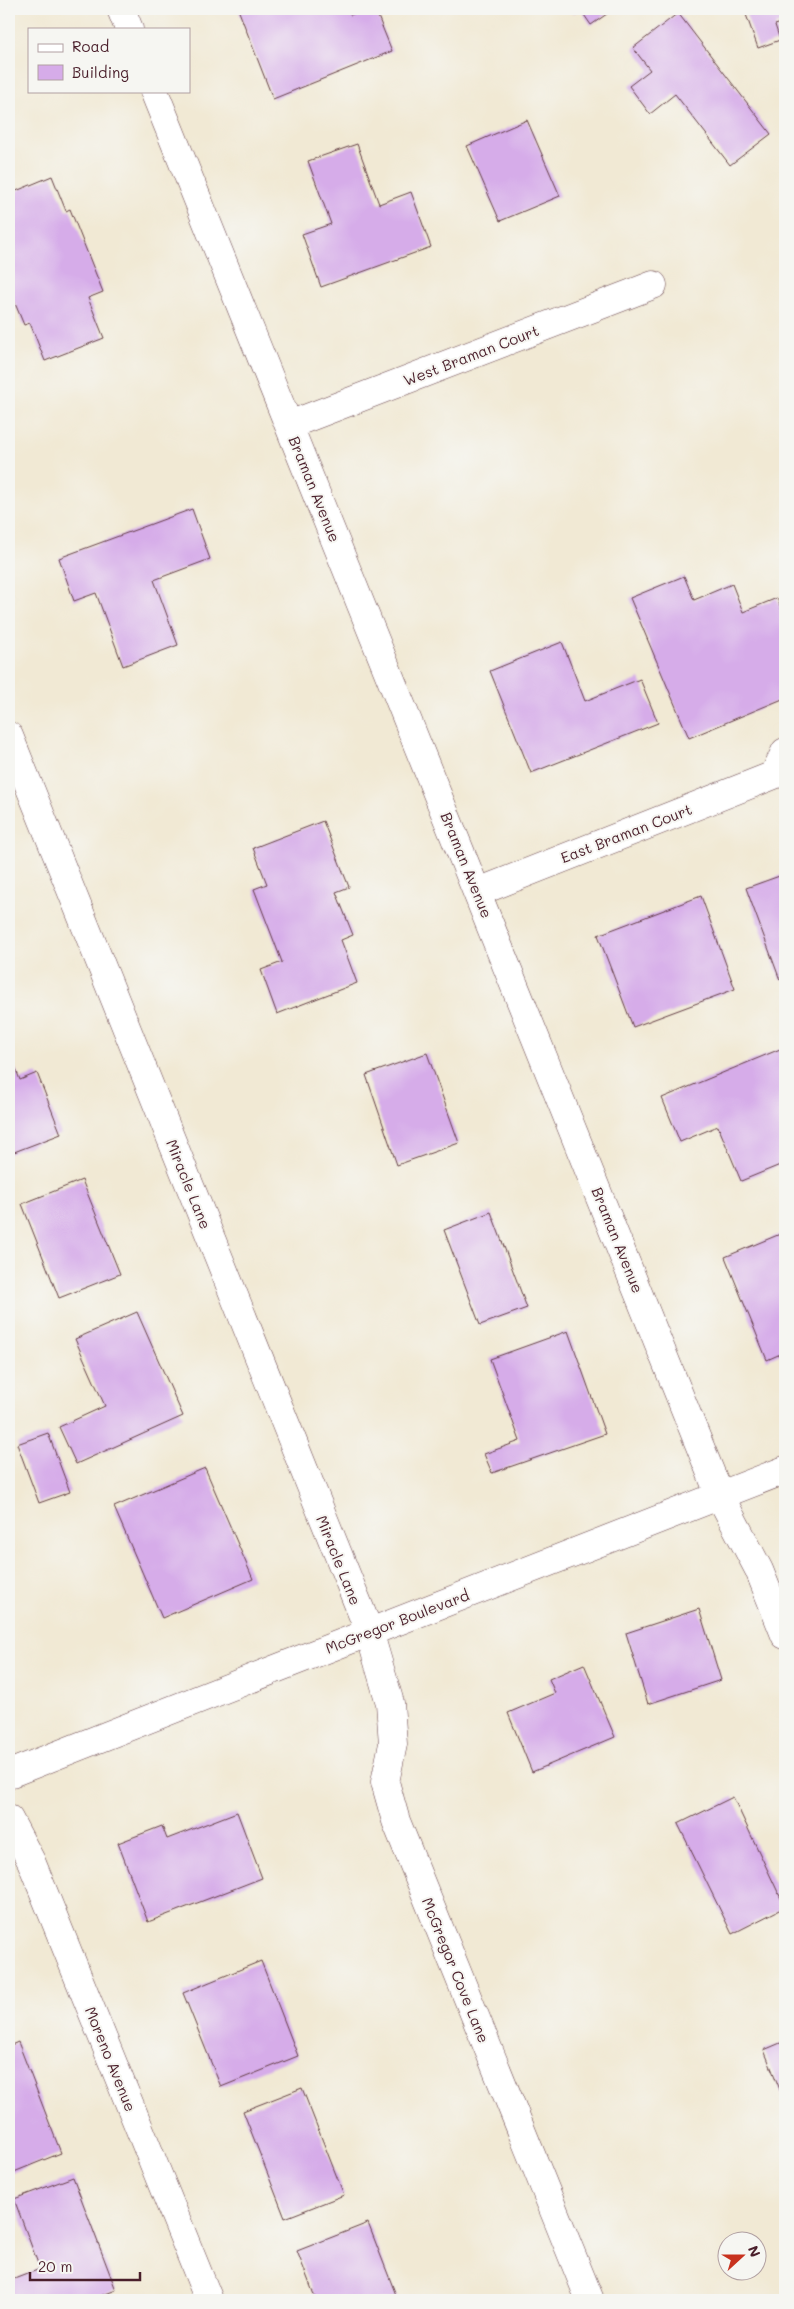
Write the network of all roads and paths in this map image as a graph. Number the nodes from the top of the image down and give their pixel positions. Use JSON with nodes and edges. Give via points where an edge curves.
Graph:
{"nodes":[{"id":1,"x":121,"y":9,"type":"edge"},
{"id":2,"x":129,"y":28,"type":"edge"},
{"id":3,"x":154,"y":92,"type":"edge"},
{"id":4,"x":653,"y":285,"type":"dead end"},
{"id":5,"x":289,"y":425,"type":"junction"},
{"id":6,"x":9,"y":736,"type":"edge"},
{"id":7,"x":781,"y":769,"type":"edge"},
{"id":8,"x":478,"y":892,"type":"junction"},
{"id":9,"x":785,"y":1470,"type":"edge"},
{"id":10,"x":720,"y":1496,"type":"junction"},
{"id":11,"x":369,"y":1631,"type":"junction"},
{"id":12,"x":785,"y":1635,"type":"edge"},
{"id":13,"x":9,"y":1774,"type":"edge"},
{"id":14,"x":9,"y":1819,"type":"edge"},
{"id":15,"x":209,"y":2300,"type":"edge"},
{"id":16,"x":590,"y":2300,"type":"edge"}],
"edges":[{"from":1,"to":2,"type":"street"},
{"from":3,"to":5,"type":"street","name":"Braman Avenue"},
{"from":4,"to":5,"type":"street","name":"West Braman Court"},
{"from":5,"to":8,"type":"street","name":"Braman Avenue"},
{"from":6,"to":11,"type":"street","name":"Miracle Lane"},
{"from":7,"to":8,"type":"street","name":"East Braman Court"},
{"from":8,"to":10,"type":"street","name":"Braman Avenue"},
{"from":9,"to":10,"type":"street","name":"McGregor Boulevard"},
{"from":10,"to":11,"type":"street","name":"McGregor Boulevard"},
{"from":10,"to":12,"type":"street","name":"Braman Avenue","via":[[759,1570]]},
{"from":11,"to":13,"type":"street","name":"McGregor Boulevard"},
{"from":11,"to":16,"type":"street","name":"McGregor Cove Lane","via":[[390,1703],[393,1744],[386,1782],[396,1821]]},
{"from":14,"to":15,"type":"street","name":"Moreno Avenue","via":[[31,1861]]}]}
